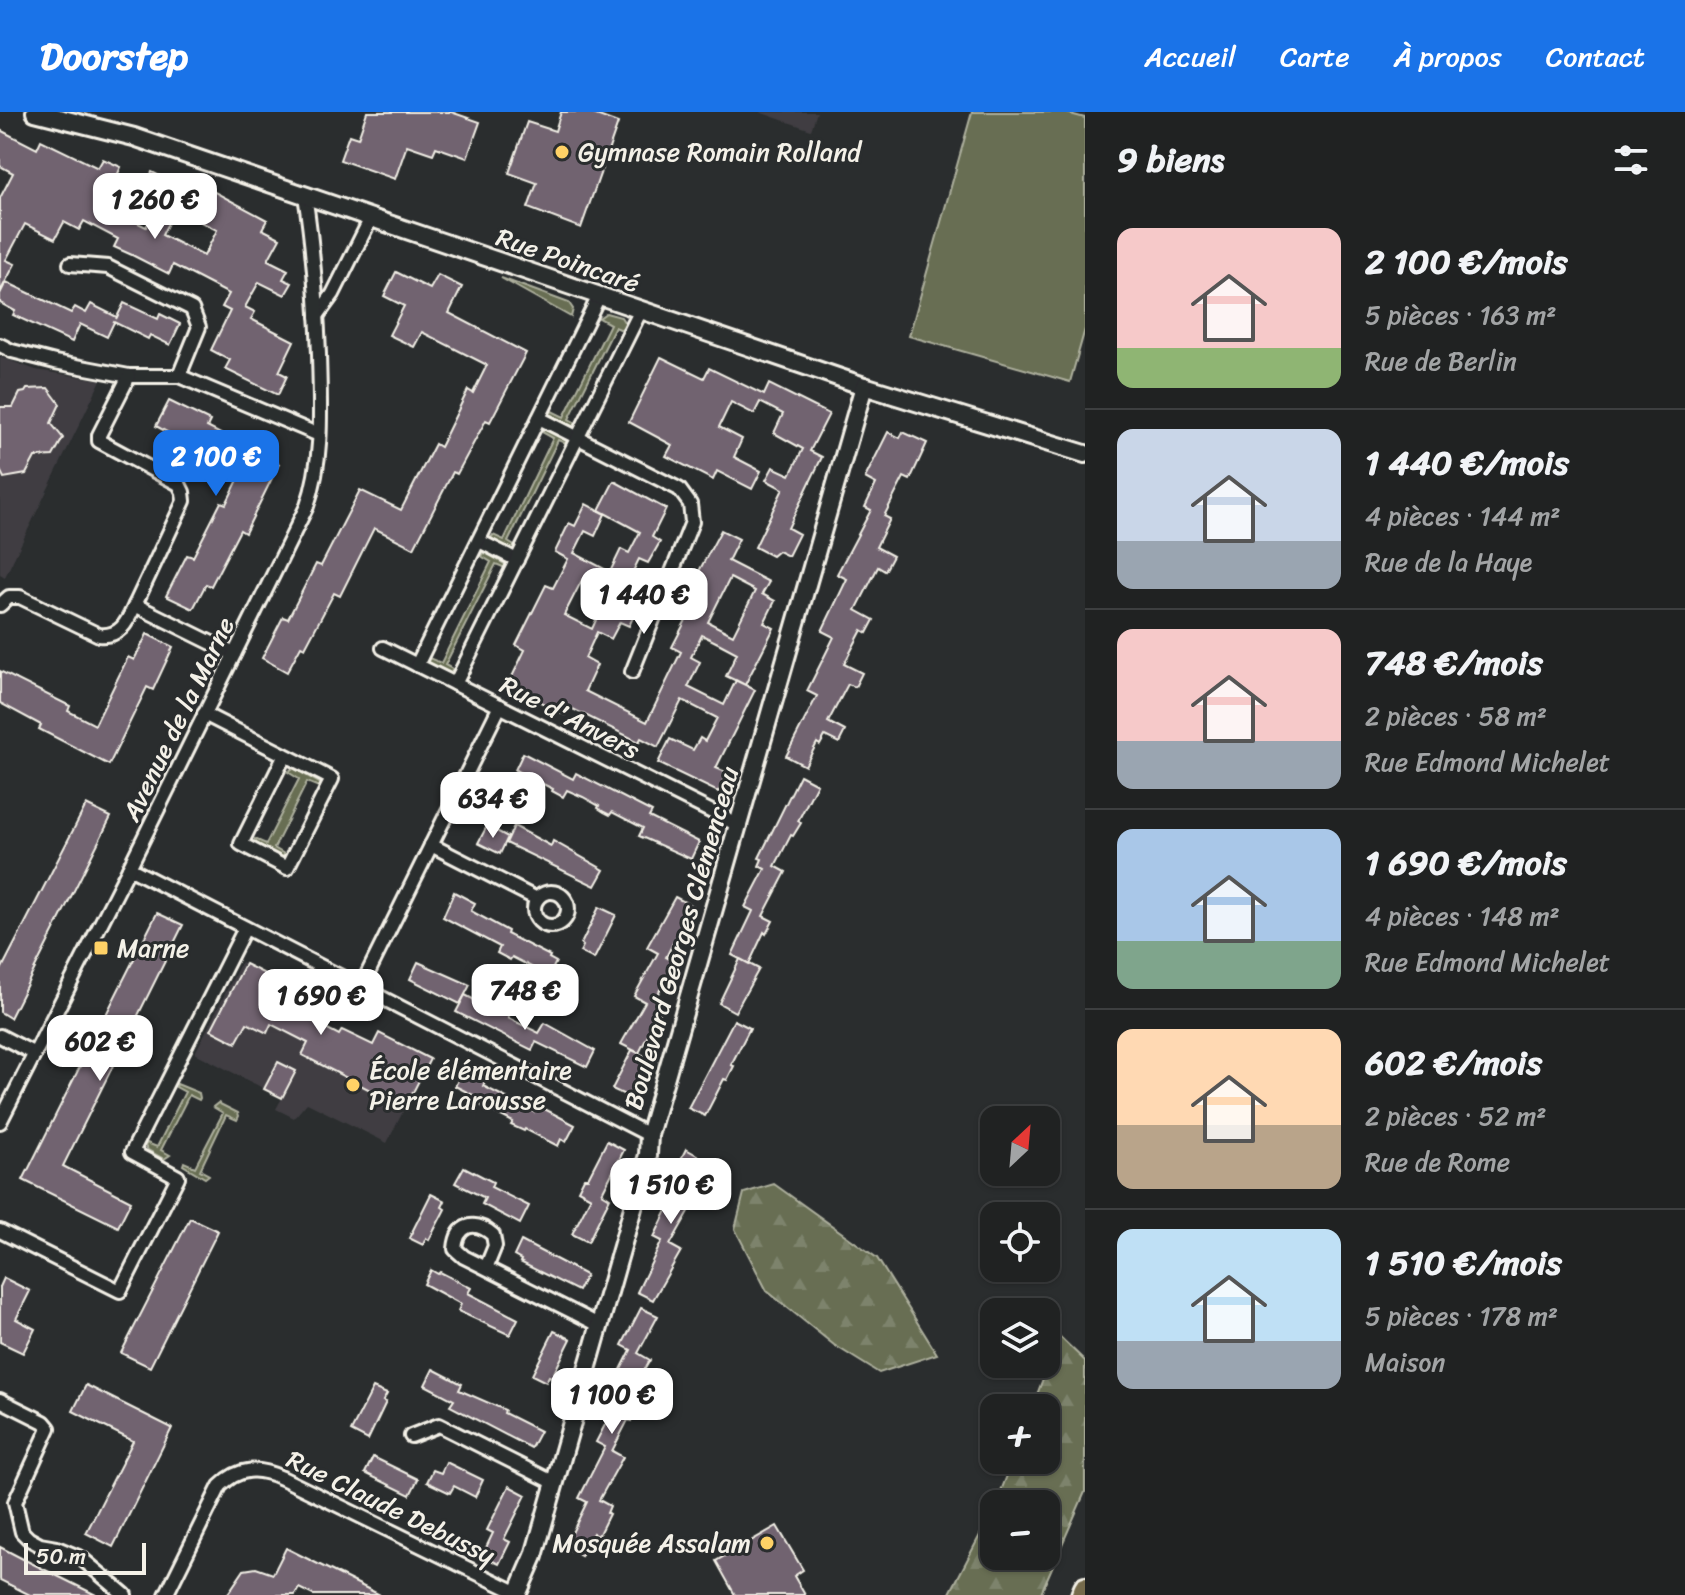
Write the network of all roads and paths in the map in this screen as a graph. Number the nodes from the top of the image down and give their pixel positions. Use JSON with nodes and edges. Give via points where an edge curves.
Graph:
{"nodes":[{"id":1,"x":35,"y":112,"type":"edge"},
{"id":2,"x":305,"y":195,"type":"junction"},
{"id":3,"x":371,"y":218,"type":"junction"},
{"id":4,"x":70,"y":264,"type":"dead end"},
{"id":5,"x":599,"y":296,"type":"junction"},
{"id":6,"x":641,"y":310,"type":"junction"},
{"id":7,"x":317,"y":316,"type":"junction"},
{"id":8,"x":0,"y":345,"type":"edge"},
{"id":9,"x":129,"y":376,"type":"junction"},
{"id":10,"x":179,"y":376,"type":"junction"},
{"id":11,"x":864,"y":386,"type":"junction"},
{"id":12,"x":539,"y":418,"type":"junction"},
{"id":13,"x":319,"y":435,"type":"junction"},
{"id":14,"x":578,"y":437,"type":"junction"},
{"id":15,"x":1085,"y":454,"type":"edge"},
{"id":16,"x":479,"y":541,"type":"junction"},
{"id":17,"x":517,"y":560,"type":"junction"},
{"id":18,"x":0,"y":605,"type":"edge"},
{"id":19,"x":135,"y":605,"type":"junction"},
{"id":20,"x":383,"y":648,"type":"dead end"},
{"id":21,"x":234,"y":654,"type":"junction"},
{"id":22,"x":417,"y":665,"type":"junction"},
{"id":23,"x":632,"y":672,"type":"dead end"},
{"id":24,"x":455,"y":684,"type":"junction"},
{"id":25,"x":500,"y":706,"type":"junction"},
{"id":26,"x":204,"y":714,"type":"junction"},
{"id":27,"x":285,"y":755,"type":"junction"},
{"id":28,"x":738,"y":825,"type":"junction"},
{"id":29,"x":431,"y":845,"type":"junction"},
{"id":30,"x":129,"y":868,"type":"junction"},
{"id":31,"x":537,"y":899,"type":"dead end"},
{"id":32,"x":245,"y":928,"type":"junction"},
{"id":33,"x":361,"y":987,"type":"junction"},
{"id":34,"x":0,"y":1036,"type":"edge"},
{"id":35,"x":35,"y":1054,"type":"junction"},
{"id":36,"x":0,"y":1122,"type":"edge"},
{"id":37,"x":649,"y":1135,"type":"junction"},
{"id":38,"x":0,"y":1231,"type":"edge"},
{"id":39,"x":486,"y":1268,"type":"dead end"},
{"id":40,"x":599,"y":1325,"type":"junction"},
{"id":41,"x":0,"y":1400,"type":"edge"},
{"id":42,"x":411,"y":1436,"type":"dead end"},
{"id":43,"x":555,"y":1483,"type":"junction"},
{"id":44,"x":1085,"y":1588,"type":"edge"},
{"id":45,"x":518,"y":1594,"type":"edge"},
{"id":46,"x":125,"y":1595,"type":"edge"},
{"id":47,"x":166,"y":1595,"type":"edge"},
{"id":48,"x":1082,"y":1595,"type":"edge"}],
"edges":[{"from":1,"to":2,"type":"street","name":"Rue Poincaré","via":[[134,137]]},
{"from":2,"to":3,"type":"street","name":"Rue Poincaré"},
{"from":2,"to":7,"type":"street","name":"Avenue de la Marne"},
{"from":3,"to":5,"type":"street","name":"Rue Poincaré"},
{"from":3,"to":7,"type":"street"},
{"from":4,"to":10,"type":"street","via":[[108,267],[192,309],[199,327]]},
{"from":5,"to":6,"type":"street","name":"Rue Poincaré"},
{"from":5,"to":12,"type":"street"},
{"from":6,"to":11,"type":"street","name":"Rue Poincaré"},
{"from":6,"to":14,"type":"street"},
{"from":7,"to":13,"type":"street","name":"Avenue de la Marne"},
{"from":8,"to":9,"type":"street"},
{"from":9,"to":10,"type":"street"},
{"from":9,"to":19,"type":"street","via":[[99,441],[179,484],[184,501]]},
{"from":10,"to":13,"type":"street"},
{"from":11,"to":15,"type":"street","name":"Rue Poincaré"},
{"from":11,"to":28,"type":"street","name":"Boulevard Georges Clémenceau"},
{"from":12,"to":14,"type":"street"},
{"from":12,"to":16,"type":"street"},
{"from":13,"to":21,"type":"street","name":"Avenue de la Marne","via":[[307,506]]},
{"from":14,"to":17,"type":"street"},
{"from":14,"to":23,"type":"street","via":[[679,489],[692,512]]},
{"from":16,"to":17,"type":"street"},
{"from":16,"to":22,"type":"street"},
{"from":17,"to":24,"type":"street"},
{"from":18,"to":19,"type":"street","via":[[9,597],[20,597],[110,636],[119,632]]},
{"from":19,"to":21,"type":"street"},
{"from":20,"to":22,"type":"street","name":"Rue d'Anvers"},
{"from":21,"to":26,"type":"street","name":"Avenue de la Marne"},
{"from":22,"to":24,"type":"street","name":"Rue d'Anvers"},
{"from":24,"to":25,"type":"street","name":"Rue d'Anvers"},
{"from":25,"to":28,"type":"street","name":"Rue d'Anvers"},
{"from":25,"to":29,"type":"street"},
{"from":26,"to":27,"type":"street"},
{"from":26,"to":30,"type":"street","name":"Avenue de la Marne"},
{"from":27,"to":27,"type":"street","via":[[332,779],[287,868],[241,844]]},
{"from":28,"to":37,"type":"street","name":"Boulevard Georges Clémenceau"},
{"from":29,"to":31,"type":"street"},
{"from":29,"to":33,"type":"street"},
{"from":30,"to":32,"type":"street"},
{"from":30,"to":35,"type":"street","name":"Avenue de la Marne"},
{"from":32,"to":33,"type":"street"},
{"from":32,"to":38,"type":"street","via":[[132,1152],[178,1177],[120,1291]]},
{"from":33,"to":37,"type":"street"},
{"from":34,"to":35,"type":"street"},
{"from":35,"to":36,"type":"street","name":"Avenue de la Marne"},
{"from":37,"to":40,"type":"street","name":"Boulevard Georges Clémenceau","via":[[648,1155]]},
{"from":39,"to":40,"type":"street"},
{"from":40,"to":43,"type":"street","name":"Boulevard Georges Clémenceau"},
{"from":41,"to":46,"type":"street","via":[[49,1428],[15,1502],[22,1532],[40,1545],[81,1558]]},
{"from":42,"to":43,"type":"street","via":[[439,1425]]},
{"from":43,"to":45,"type":"street","name":"Boulevard Georges Clémenceau"},
{"from":44,"to":48,"type":"main road"},
{"from":45,"to":47,"type":"street","name":"Rue Claude Debussy","via":[[257,1469],[243,1471],[220,1486]]}]}
